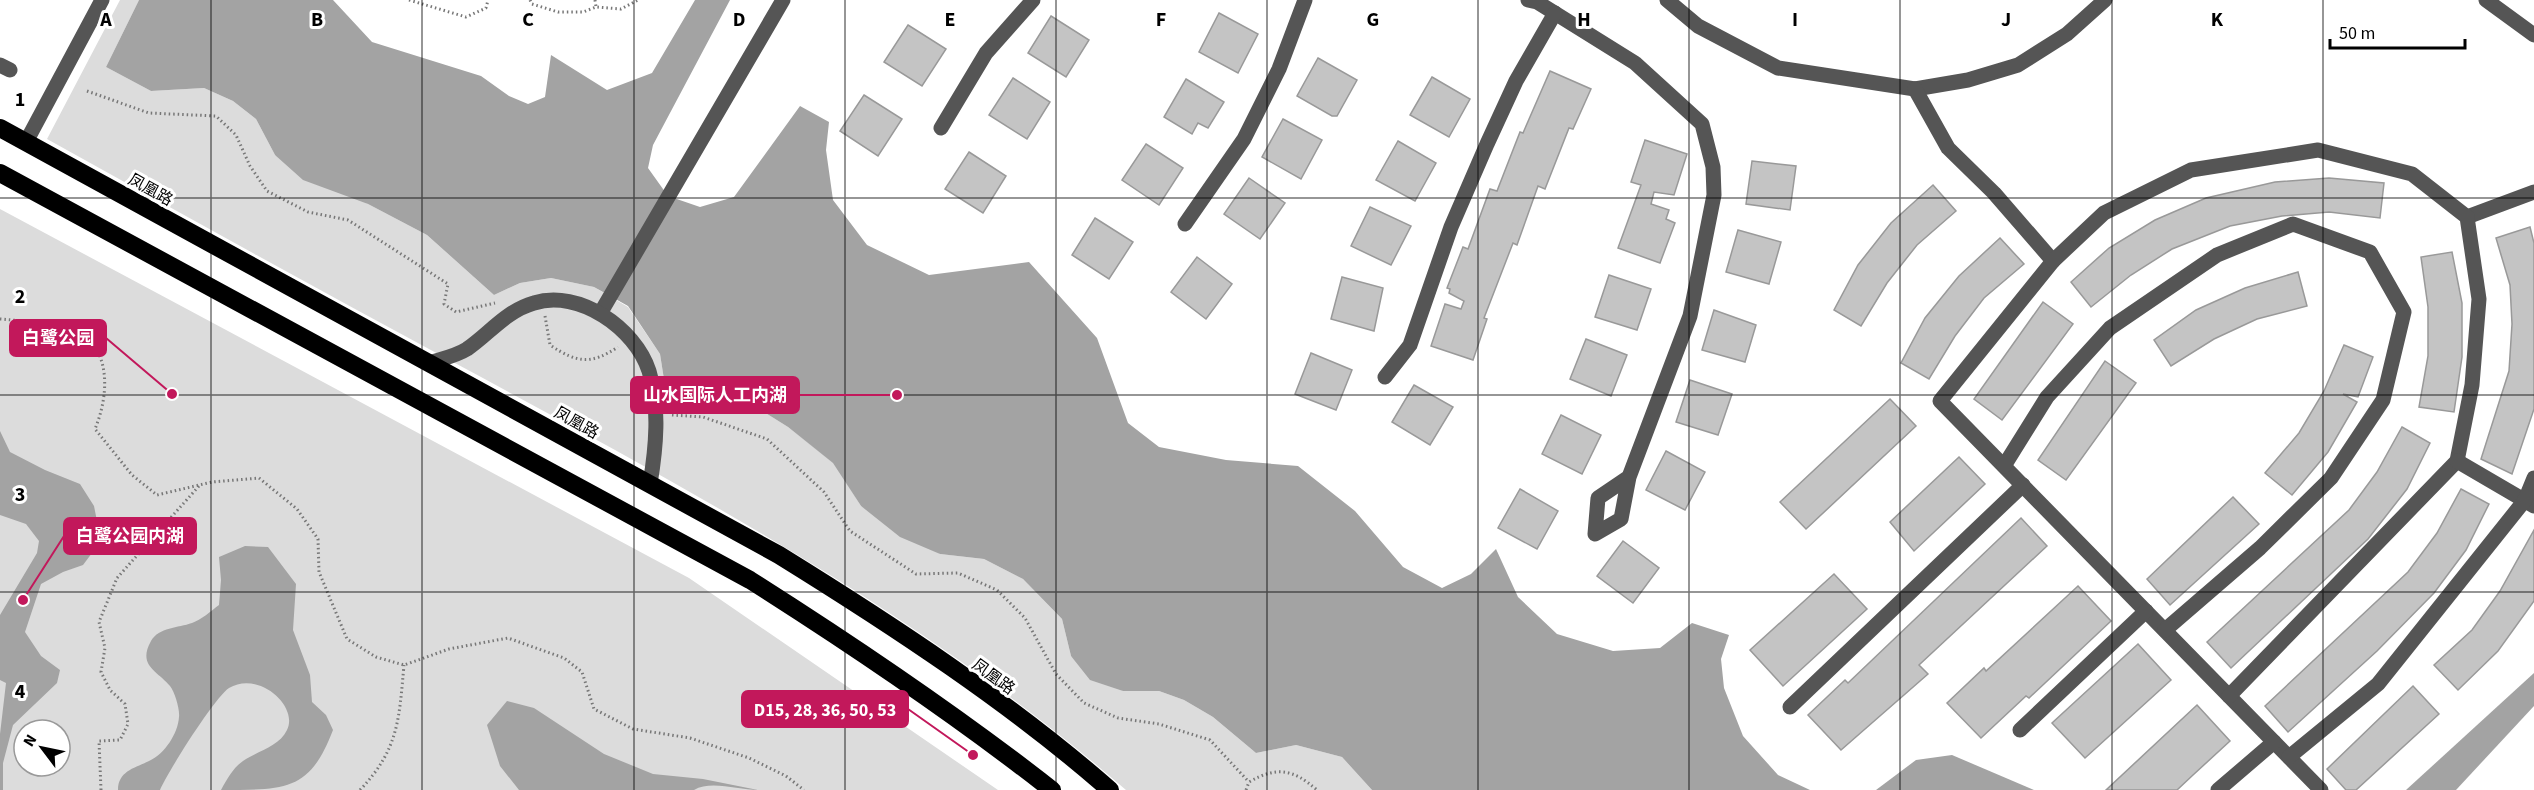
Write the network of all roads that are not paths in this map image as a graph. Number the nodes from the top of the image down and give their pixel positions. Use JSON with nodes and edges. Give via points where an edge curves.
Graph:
{"nodes":[{"id":1,"x":102,"y":0,"type":"edge"},
{"id":2,"x":783,"y":0,"type":"edge"},
{"id":3,"x":1033,"y":0,"type":"edge"},
{"id":4,"x":1305,"y":0,"type":"edge"},
{"id":5,"x":1527,"y":0,"type":"edge"},
{"id":6,"x":1667,"y":0,"type":"edge"},
{"id":7,"x":2104,"y":0,"type":"edge"},
{"id":8,"x":2486,"y":0,"type":"edge"},
{"id":9,"x":1555,"y":13,"type":"junction"},
{"id":10,"x":2534,"y":35,"type":"edge"},
{"id":11,"x":1915,"y":89,"type":"junction"},
{"id":12,"x":0,"y":128,"type":"edge"},
{"id":13,"x":941,"y":128,"type":"dead end"},
{"id":14,"x":26,"y":142,"type":"junction"},
{"id":15,"x":0,"y":173,"type":"edge"},
{"id":16,"x":2534,"y":192,"type":"edge"},
{"id":17,"x":2467,"y":217,"type":"junction"},
{"id":18,"x":1185,"y":224,"type":"dead end"},
{"id":19,"x":2053,"y":261,"type":"junction"},
{"id":20,"x":601,"y":312,"type":"junction"},
{"id":21,"x":429,"y":363,"type":"junction"},
{"id":22,"x":1385,"y":377,"type":"dead end"},
{"id":23,"x":2457,"y":461,"type":"junction"},
{"id":24,"x":2004,"y":466,"type":"junction"},
{"id":25,"x":1629,"y":477,"type":"dead end"},
{"id":26,"x":2534,"y":478,"type":"edge"},
{"id":27,"x":650,"y":484,"type":"junction"},
{"id":28,"x":2023,"y":485,"type":"junction"},
{"id":29,"x":2530,"y":503,"type":"edge"},
{"id":30,"x":2146,"y":611,"type":"junction"},
{"id":31,"x":2164,"y":630,"type":"junction"},
{"id":32,"x":2229,"y":696,"type":"junction"},
{"id":33,"x":1790,"y":707,"type":"dead end"},
{"id":34,"x":2020,"y":730,"type":"dead end"},
{"id":35,"x":2274,"y":742,"type":"junction"},
{"id":36,"x":2289,"y":757,"type":"junction"},
{"id":37,"x":1052,"y":790,"type":"edge"},
{"id":38,"x":1110,"y":790,"type":"edge"},
{"id":39,"x":2218,"y":790,"type":"edge"},
{"id":40,"x":2321,"y":790,"type":"edge"}],
"edges":[{"from":1,"to":14,"type":"street"},
{"from":2,"to":20,"type":"street"},
{"from":3,"to":13,"type":"street","via":[[986,53]]},
{"from":4,"to":18,"type":"street","via":[[1279,69],[1244,139]]},
{"from":5,"to":9,"type":"street"},
{"from":6,"to":11,"type":"street","via":[[1698,26],[1779,68]]},
{"from":7,"to":11,"type":"street","via":[[2067,34],[2018,65],[1968,80]]},
{"from":8,"to":10,"type":"street"},
{"from":9,"to":22,"type":"street","via":[[1516,81],[1487,144],[1451,227],[1410,345]]},
{"from":9,"to":25,"type":"street","via":[[1635,63],[1702,124],[1713,166],[1714,195],[1690,316]]},
{"from":11,"to":19,"type":"street","via":[[1948,148],[1994,193]]},
{"from":12,"to":14,"type":"highway","name":"凤凰路"},
{"from":14,"to":21,"type":"highway","name":"凤凰路"},
{"from":15,"to":37,"type":"highway","via":[[750,580],[874,658],[979,732]]},
{"from":16,"to":17,"type":"street"},
{"from":17,"to":19,"type":"street","via":[[2412,174],[2318,150],[2191,170],[2104,213]]},
{"from":17,"to":23,"type":"street","via":[[2479,299],[2472,385]]},
{"from":19,"to":24,"type":"street","via":[[1940,401]]},
{"from":20,"to":21,"type":"street","via":[[584,305],[541,302],[510,314],[466,349]]},
{"from":20,"to":27,"type":"street","via":[[629,340],[648,369],[656,414]]},
{"from":21,"to":27,"type":"highway","name":"凤凰路"},
{"from":23,"to":29,"type":"street"},
{"from":23,"to":32,"type":"street"},
{"from":24,"to":28,"type":"street"},
{"from":24,"to":31,"type":"street","via":[[2047,397],[2110,328],[2217,255],[2293,224],[2370,252],[2404,312],[2383,400],[2331,478],[2260,548]]},
{"from":26,"to":29,"type":"street"},
{"from":27,"to":38,"type":"highway","name":"凤凰路","via":[[779,555],[881,619],[1074,758]]},
{"from":28,"to":30,"type":"street"},
{"from":28,"to":33,"type":"street"},
{"from":29,"to":36,"type":"street","via":[[2378,684]]},
{"from":30,"to":31,"type":"street"},
{"from":30,"to":34,"type":"street"},
{"from":31,"to":32,"type":"street"},
{"from":32,"to":35,"type":"street"},
{"from":35,"to":36,"type":"street"},
{"from":35,"to":39,"type":"street"},
{"from":36,"to":40,"type":"street"}]}
